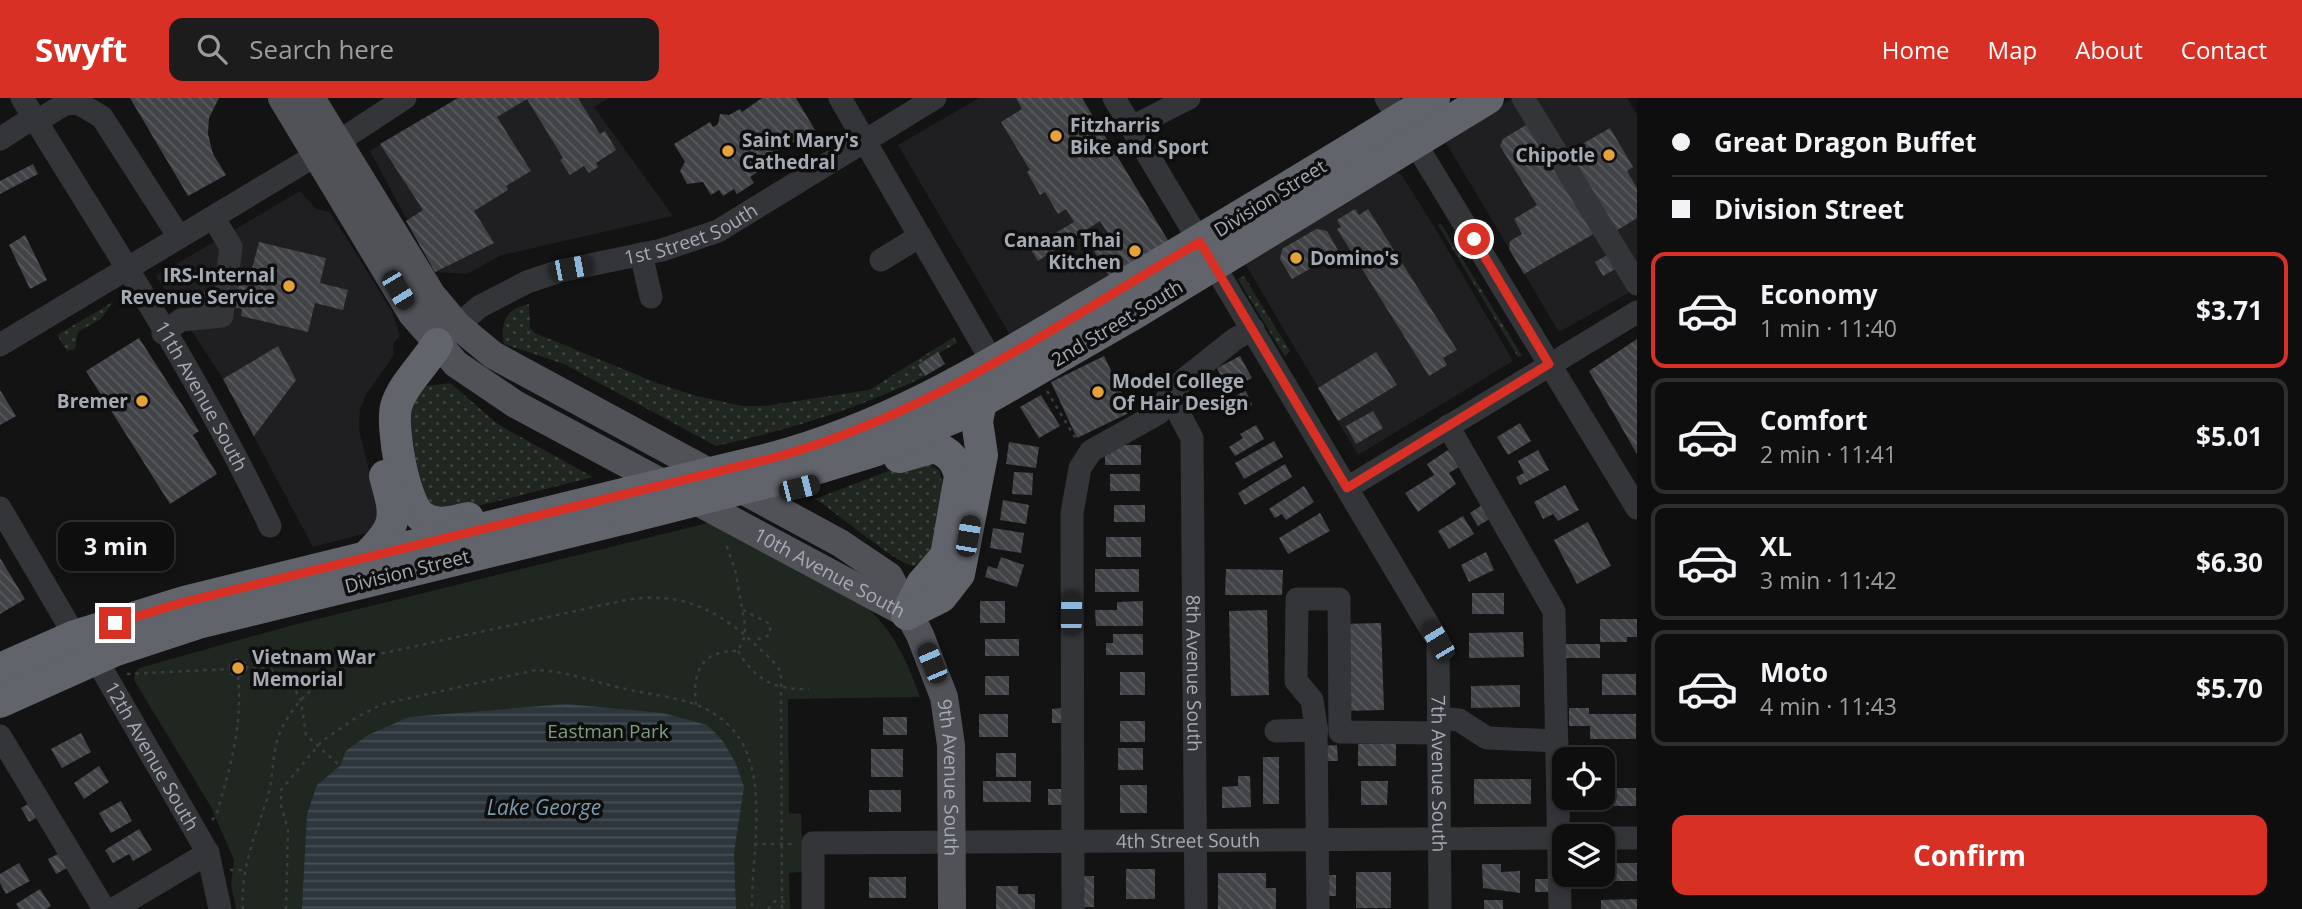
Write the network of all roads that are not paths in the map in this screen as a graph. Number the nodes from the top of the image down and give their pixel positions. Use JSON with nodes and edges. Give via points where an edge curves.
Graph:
{"nodes":[{"id":1,"x":282,"y":98,"type":"edge"},
{"id":2,"x":311,"y":98,"type":"edge"},
{"id":3,"x":405,"y":98,"type":"edge"},
{"id":4,"x":839,"y":98,"type":"edge"},
{"id":5,"x":935,"y":98,"type":"edge"},
{"id":6,"x":1114,"y":98,"type":"edge"},
{"id":7,"x":1189,"y":98,"type":"edge"},
{"id":8,"x":1434,"y":98,"type":"edge"},
{"id":9,"x":1488,"y":98,"type":"edge"},
{"id":10,"x":1523,"y":98,"type":"edge"},
{"id":11,"x":31,"y":112,"type":"edge"},
{"id":12,"x":1400,"y":120,"type":"edge"},
{"id":13,"x":1132,"y":127,"type":"junction"},
{"id":14,"x":0,"y":139,"type":"edge"},
{"id":15,"x":865,"y":141,"type":"junction"},
{"id":16,"x":327,"y":148,"type":"junction"},
{"id":17,"x":213,"y":217,"type":"junction"},
{"id":18,"x":920,"y":236,"type":"junction"},
{"id":19,"x":179,"y":237,"type":"junction"},
{"id":20,"x":641,"y":254,"type":"junction"},
{"id":21,"x":1207,"y":254,"type":"junction"},
{"id":22,"x":881,"y":260,"type":"dead end"},
{"id":23,"x":126,"y":269,"type":"junction"},
{"id":24,"x":1637,"y":284,"type":"edge"},
{"id":25,"x":651,"y":297,"type":"dead end"},
{"id":26,"x":1637,"y":312,"type":"edge"},
{"id":27,"x":1254,"y":328,"type":"junction"},
{"id":28,"x":163,"y":333,"type":"junction"},
{"id":29,"x":447,"y":335,"type":"junction"},
{"id":30,"x":0,"y":345,"type":"edge"},
{"id":31,"x":993,"y":363,"type":"junction"},
{"id":32,"x":1549,"y":364,"type":"junction"},
{"id":33,"x":1169,"y":395,"type":"junction"},
{"id":34,"x":981,"y":402,"type":"junction"},
{"id":35,"x":1448,"y":426,"type":"junction"},
{"id":36,"x":809,"y":478,"type":"junction"},
{"id":37,"x":1347,"y":488,"type":"junction"},
{"id":38,"x":721,"y":495,"type":"joint"},
{"id":39,"x":587,"y":497,"type":"junction"},
{"id":40,"x":627,"y":505,"type":"junction"},
{"id":41,"x":0,"y":508,"type":"edge"},
{"id":42,"x":1637,"y":508,"type":"edge"},
{"id":43,"x":270,"y":526,"type":"dead end"},
{"id":44,"x":366,"y":557,"type":"junction"},
{"id":45,"x":907,"y":614,"type":"junction"},
{"id":46,"x":75,"y":636,"type":"junction"},
{"id":47,"x":96,"y":659,"type":"junction"},
{"id":48,"x":0,"y":669,"type":"edge"},
{"id":49,"x":0,"y":702,"type":"edge"},
{"id":50,"x":1439,"y":726,"type":"junction"},
{"id":51,"x":1317,"y":730,"type":"junction"},
{"id":52,"x":1276,"y":731,"type":"dead end"},
{"id":53,"x":0,"y":736,"type":"edge"},
{"id":54,"x":1557,"y":741,"type":"junction"},
{"id":55,"x":1561,"y":824,"type":"edge"},
{"id":56,"x":1552,"y":838,"type":"edge"},
{"id":57,"x":1615,"y":838,"type":"edge"},
{"id":58,"x":1637,"y":838,"type":"edge"},
{"id":59,"x":1440,"y":839,"type":"junction"},
{"id":60,"x":1318,"y":840,"type":"junction"},
{"id":61,"x":1195,"y":841,"type":"junction"},
{"id":62,"x":952,"y":842,"type":"junction"},
{"id":63,"x":1073,"y":842,"type":"junction"},
{"id":64,"x":208,"y":853,"type":"junction"},
{"id":65,"x":1561,"y":887,"type":"edge"},
{"id":66,"x":104,"y":909,"type":"edge"},
{"id":67,"x":114,"y":909,"type":"edge"},
{"id":68,"x":220,"y":909,"type":"edge"},
{"id":69,"x":813,"y":909,"type":"edge"},
{"id":70,"x":952,"y":909,"type":"edge"},
{"id":71,"x":1073,"y":909,"type":"edge"},
{"id":72,"x":1196,"y":909,"type":"edge"},
{"id":73,"x":1318,"y":909,"type":"edge"},
{"id":74,"x":1440,"y":909,"type":"edge"},
{"id":75,"x":1560,"y":909,"type":"edge"}],
"edges":[{"from":1,"to":16,"type":"main road"},
{"from":2,"to":16,"type":"main road"},
{"from":3,"to":16,"type":"street"},
{"from":4,"to":15,"type":"street"},
{"from":5,"to":15,"type":"street","name":"1st Street South"},
{"from":6,"to":13,"type":"street","name":"7th Avenue South"},
{"from":7,"to":13,"type":"street"},
{"from":8,"to":12,"type":"highway"},
{"from":9,"to":12,"type":"highway","name":"2nd Street South"},
{"from":10,"to":24,"type":"street"},
{"from":11,"to":14,"type":"street"},
{"from":11,"to":19,"type":"street","via":[[78,103],[102,117]]},
{"from":11,"to":23,"type":"street","name":"11th Avenue South"},
{"from":12,"to":21,"type":"highway","name":"2nd Street South"},
{"from":12,"to":32,"type":"street"},
{"from":13,"to":21,"type":"street","name":"7th Avenue South"},
{"from":15,"to":18,"type":"street"},
{"from":15,"to":20,"type":"street","name":"1st Street South","via":[[718,231]]},
{"from":16,"to":17,"type":"street"},
{"from":16,"to":29,"type":"main road","name":"10th Avenue South","via":[[412,314]]},
{"from":17,"to":19,"type":"street"},
{"from":17,"to":28,"type":"street","via":[[232,247],[222,316],[181,320]]},
{"from":18,"to":22,"type":"street"},
{"from":18,"to":31,"type":"street"},
{"from":19,"to":23,"type":"street"},
{"from":20,"to":25,"type":"street"},
{"from":20,"to":29,"type":"street","name":"1st Street South","via":[[527,282],[486,302]]},
{"from":21,"to":27,"type":"street","name":"7th Avenue South"},
{"from":21,"to":31,"type":"highway","name":"Division Street"},
{"from":21,"to":34,"type":"highway","name":"2nd Street South"},
{"from":23,"to":28,"type":"street","name":"11th Avenue South"},
{"from":23,"to":30,"type":"street"},
{"from":26,"to":32,"type":"street"},
{"from":27,"to":33,"type":"street"},
{"from":27,"to":37,"type":"street","name":"7th Avenue South"},
{"from":28,"to":43,"type":"street","name":"11th Avenue South","via":[[232,449]]},
{"from":29,"to":39,"type":"highway","via":[[400,396],[394,419],[409,495],[419,515],[433,523],[449,523]]},
{"from":29,"to":44,"type":"highway","via":[[411,353],[378,403],[374,428],[394,519],[387,537]]},
{"from":29,"to":45,"type":"main road","name":"10th Avenue South","via":[[493,355],[840,542],[889,576]]},
{"from":31,"to":40,"type":"highway","name":"Division Street","bridge":true,"via":[[882,421]]},
{"from":32,"to":35,"type":"street"},
{"from":32,"to":42,"type":"street"},
{"from":33,"to":61,"type":"street","name":"8th Avenue South","via":[[1192,438]]},
{"from":33,"to":63,"type":"street","via":[[1159,413],[1105,441],[1080,468],[1072,513]]},
{"from":34,"to":36,"type":"highway","name":"2nd Street South"},
{"from":34,"to":45,"type":"highway","via":[[977,421],[982,455],[958,574],[941,597]]},
{"from":35,"to":37,"type":"street"},
{"from":35,"to":54,"type":"street","via":[[1554,611]]},
{"from":36,"to":38,"type":"highway","name":"2nd Street South","bridge":true},
{"from":36,"to":45,"type":"highway","via":[[933,447],[957,464],[946,556],[922,584]]},
{"from":37,"to":50,"type":"street","name":"7th Avenue South","via":[[1438,641]]},
{"from":38,"to":40,"type":"highway","name":"Division Street","bridge":true},
{"from":39,"to":40,"type":"highway","name":"Division Street"},
{"from":39,"to":44,"type":"highway","name":"Division Street"},
{"from":40,"to":47,"type":"highway","name":"Division Street","via":[[198,623]]},
{"from":41,"to":46,"type":"street"},
{"from":44,"to":46,"type":"highway","name":"Division Street","via":[[184,602]]},
{"from":45,"to":62,"type":"main road","name":"9th Avenue South","via":[[944,697],[951,745]]},
{"from":46,"to":48,"type":"highway","name":"Division Street"},
{"from":47,"to":49,"type":"highway","name":"Division Street"},
{"from":47,"to":64,"type":"street","name":"12th Avenue South"},
{"from":50,"to":51,"type":"street","via":[[1340,732],[1339,599],[1297,599],[1296,681],[1312,700]]},
{"from":50,"to":54,"type":"street","via":[[1459,720],[1487,738]]},
{"from":50,"to":59,"type":"street","name":"7th Avenue South"},
{"from":51,"to":52,"type":"street"},
{"from":51,"to":60,"type":"street"},
{"from":53,"to":66,"type":"street"},
{"from":54,"to":55,"type":"street"},
{"from":56,"to":59,"type":"street","name":"4th Street South"},
{"from":57,"to":58,"type":"street"},
{"from":59,"to":60,"type":"street","name":"4th Street South"},
{"from":59,"to":74,"type":"street","name":"7th Avenue South"},
{"from":60,"to":61,"type":"street","name":"4th Street South"},
{"from":60,"to":73,"type":"street"},
{"from":61,"to":63,"type":"street","name":"4th Street South"},
{"from":61,"to":72,"type":"street","name":"8th Avenue South"},
{"from":62,"to":63,"type":"street","name":"4th Street South"},
{"from":62,"to":69,"type":"street","name":"4th Street South","via":[[805,838]]},
{"from":62,"to":70,"type":"main road","name":"9th Avenue South"},
{"from":63,"to":71,"type":"street"},
{"from":64,"to":67,"type":"street"},
{"from":64,"to":68,"type":"street","name":"12th Avenue South"},
{"from":65,"to":75,"type":"street"}]}
